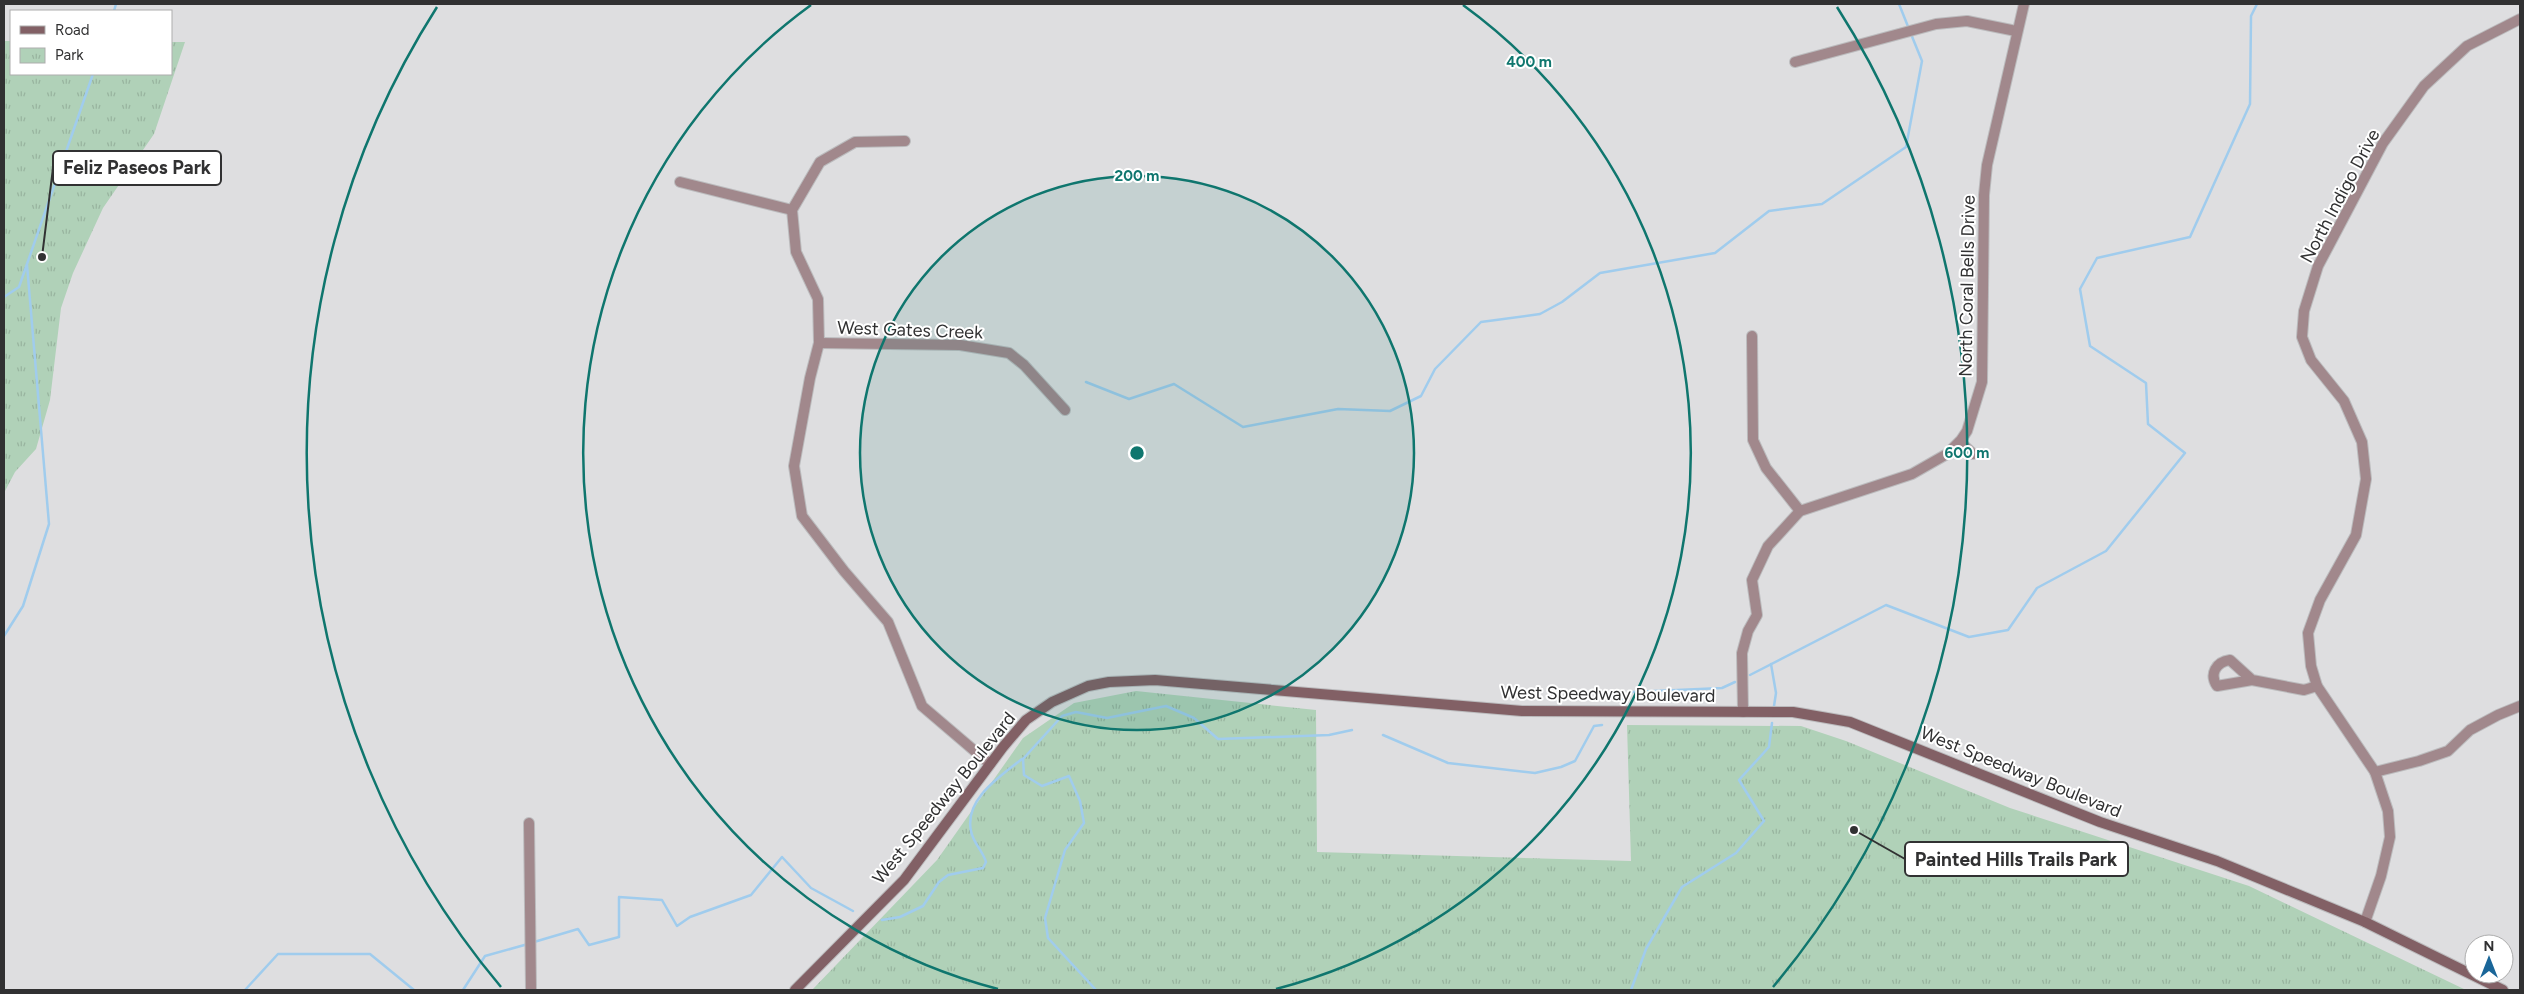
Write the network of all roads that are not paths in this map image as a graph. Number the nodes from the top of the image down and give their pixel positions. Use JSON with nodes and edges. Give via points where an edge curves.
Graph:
{"nodes":[{"id":1,"x":2024,"y":4,"type":"edge"},
{"id":2,"x":2520,"y":19,"type":"edge"},
{"id":3,"x":2016,"y":31,"type":"junction"},
{"id":4,"x":1795,"y":62,"type":"dead end"},
{"id":5,"x":905,"y":141,"type":"dead end"},
{"id":6,"x":680,"y":182,"type":"dead end"},
{"id":7,"x":792,"y":210,"type":"junction"},
{"id":8,"x":1752,"y":336,"type":"dead end"},
{"id":9,"x":819,"y":343,"type":"junction"},
{"id":10,"x":1065,"y":410,"type":"dead end"},
{"id":11,"x":1960,"y":442,"type":"junction"},
{"id":12,"x":1973,"y":454,"type":"dead end"},
{"id":13,"x":1800,"y":511,"type":"junction"},
{"id":14,"x":2252,"y":680,"type":"dead end"},
{"id":15,"x":2318,"y":686,"type":"junction"},
{"id":16,"x":2520,"y":706,"type":"edge"},
{"id":17,"x":1743,"y":712,"type":"junction"},
{"id":18,"x":990,"y":764,"type":"junction"},
{"id":19,"x":2375,"y":772,"type":"junction"},
{"id":20,"x":529,"y":824,"type":"dead end"},
{"id":21,"x":2365,"y":922,"type":"junction"},
{"id":22,"x":531,"y":990,"type":"edge"},
{"id":23,"x":795,"y":990,"type":"edge"},
{"id":24,"x":2503,"y":990,"type":"edge"}],
"edges":[{"from":1,"to":3,"type":"street","name":"North Coral Bells Drive"},
{"from":2,"to":15,"type":"street","name":"North Indigo Drive","via":[[2468,46],[2424,86],[2379,152],[2318,266],[2304,311],[2304,343],[2311,360],[2344,401],[2362,442],[2366,479],[2356,535],[2320,600],[2308,633],[2311,666]]},
{"from":3,"to":4,"type":"street","via":[[1967,21],[1936,24]]},
{"from":3,"to":11,"type":"street","name":"North Coral Bells Drive","via":[[1985,185],[1982,382],[1967,431]]},
{"from":5,"to":7,"type":"street","via":[[855,142],[820,162]]},
{"from":6,"to":7,"type":"street"},
{"from":7,"to":9,"type":"street","via":[[796,252],[818,300]]},
{"from":8,"to":13,"type":"street","via":[[1753,440],[1766,468]]},
{"from":9,"to":10,"type":"street","name":"West Gates Creek","via":[[960,345],[1009,353]]},
{"from":9,"to":18,"type":"street","via":[[794,466],[802,516],[888,622],[922,706]]},
{"from":11,"to":12,"type":"street"},
{"from":11,"to":13,"type":"street","name":"North Coral Bells Drive","via":[[1947,454],[1912,474]]},
{"from":13,"to":17,"type":"street","name":"North Coral Bells Drive","via":[[1768,546],[1752,580],[1757,616],[1742,653]]},
{"from":14,"to":15,"type":"street","via":[[2304,690]]},
{"from":15,"to":19,"type":"street","name":"North Indigo Drive"},
{"from":16,"to":19,"type":"street","via":[[2470,730],[2448,750]]},
{"from":17,"to":18,"type":"main road","name":"West Speedway Boulevard","via":[[1522,711],[1173,681],[1109,682],[1088,686],[1052,702],[1026,720]]},
{"from":17,"to":21,"type":"main road","name":"West Speedway Boulevard","via":[[1813,714],[1850,722],[2091,819],[2217,861]]},
{"from":18,"to":23,"type":"main road","name":"West Speedway Boulevard","via":[[904,880]]},
{"from":19,"to":21,"type":"street","name":"North Indigo Drive","via":[[2388,812],[2390,837]]},
{"from":20,"to":22,"type":"street"},
{"from":21,"to":24,"type":"main road","name":"West Speedway Boulevard"}]}
